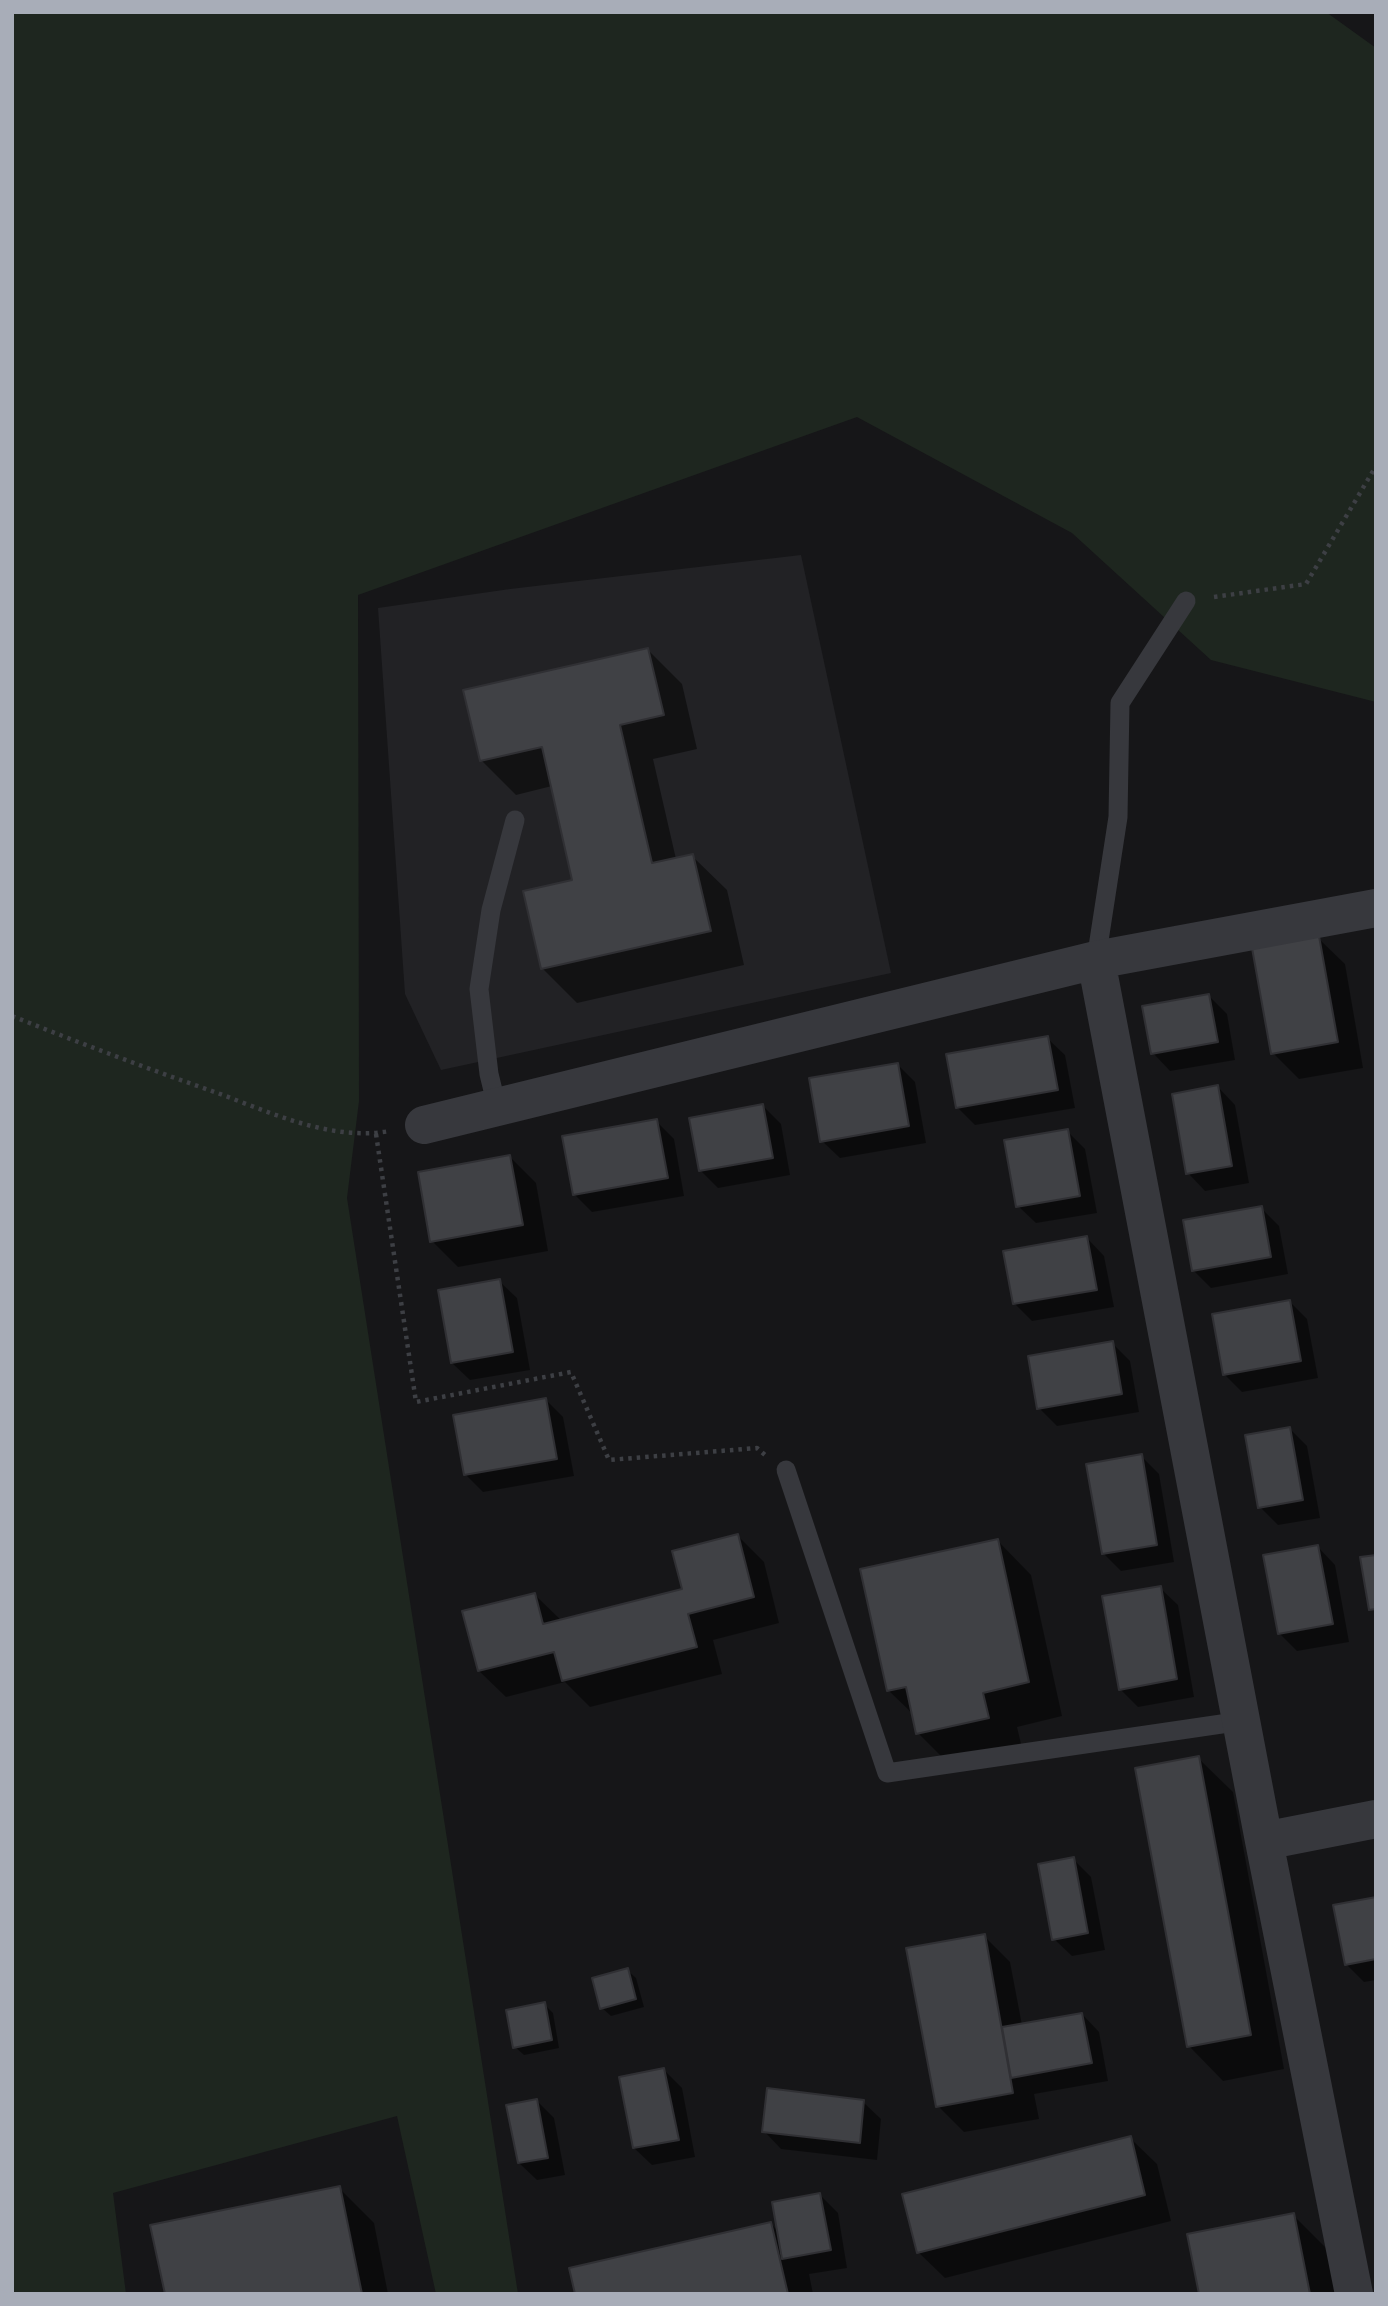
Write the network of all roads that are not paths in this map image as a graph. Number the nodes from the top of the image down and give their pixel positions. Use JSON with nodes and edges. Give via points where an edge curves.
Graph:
{"nodes":[{"id":1,"x":1186,"y":601,"type":"road end"},
{"id":2,"x":515,"y":820,"type":"dead end"},
{"id":3,"x":1376,"y":908,"type":"edge"},
{"id":4,"x":1096,"y":960,"type":"junction"},
{"id":5,"x":497,"y":1107,"type":"junction"},
{"id":6,"x":424,"y":1125,"type":"road end"},
{"id":7,"x":786,"y":1470,"type":"road end"},
{"id":8,"x":1241,"y":1721,"type":"junction"},
{"id":9,"x":1376,"y":1819,"type":"edge"},
{"id":10,"x":1264,"y":1841,"type":"junction"},
{"id":11,"x":1354,"y":2294,"type":"edge"}],
"edges":[{"from":1,"to":4,"type":"lane","via":[[1120,703],[1118,817]]},
{"from":2,"to":5,"type":"lane","via":[[491,910],[479,989]]},
{"from":3,"to":4,"type":"street"},
{"from":4,"to":5,"type":"street"},
{"from":4,"to":8,"type":"street"},
{"from":5,"to":6,"type":"street"},
{"from":7,"to":8,"type":"lane","via":[[887,1773]]},
{"from":8,"to":10,"type":"street"},
{"from":9,"to":10,"type":"street"},
{"from":10,"to":11,"type":"street"}]}
